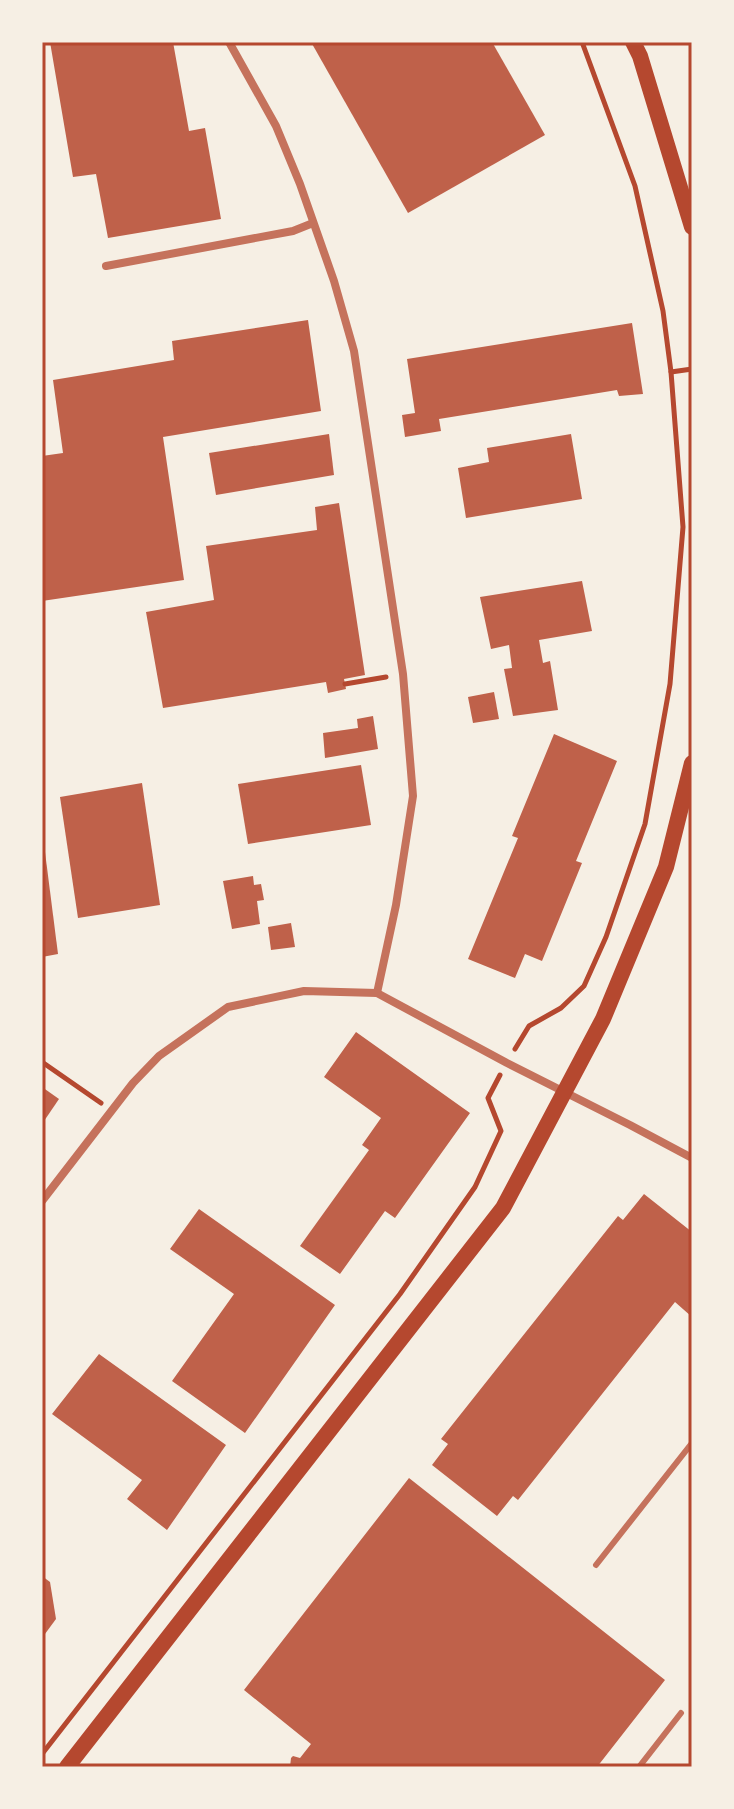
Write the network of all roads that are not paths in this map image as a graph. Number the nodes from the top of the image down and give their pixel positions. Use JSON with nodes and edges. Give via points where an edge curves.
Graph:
{"nodes":[{"id":1,"x":229,"y":42,"type":"edge"},
{"id":2,"x":633,"y":42,"type":"edge"},
{"id":3,"x":691,"y":221,"type":"edge"},
{"id":4,"x":313,"y":223,"type":"junction"},
{"id":5,"x":106,"y":266,"type":"dead end"},
{"id":6,"x":692,"y":763,"type":"edge"},
{"id":7,"x":377,"y":993,"type":"junction"},
{"id":8,"x":565,"y":1093,"type":"junction"},
{"id":9,"x":692,"y":1158,"type":"edge"},
{"id":10,"x":42,"y":1201,"type":"edge"},
{"id":11,"x":692,"y":1443,"type":"edge"},
{"id":12,"x":596,"y":1565,"type":"dead end"},
{"id":13,"x":681,"y":1713,"type":"dead end"},
{"id":14,"x":67,"y":1767,"type":"edge"},
{"id":15,"x":639,"y":1767,"type":"edge"}],
"edges":[{"from":1,"to":4,"type":"street","via":[[276,126]]},
{"from":2,"to":3,"type":"main road"},
{"from":4,"to":5,"type":"street"},
{"from":4,"to":7,"type":"street","via":[[354,351],[403,674],[413,796]]},
{"from":6,"to":8,"type":"main road","via":[[666,867],[603,1019]]},
{"from":7,"to":8,"type":"street"},
{"from":7,"to":10,"type":"street","via":[[304,991],[228,1007],[159,1056],[133,1083]]},
{"from":8,"to":9,"type":"street"},
{"from":8,"to":14,"type":"main road","via":[[503,1208]]},
{"from":11,"to":12,"type":"lane"},
{"from":13,"to":15,"type":"lane"}]}
